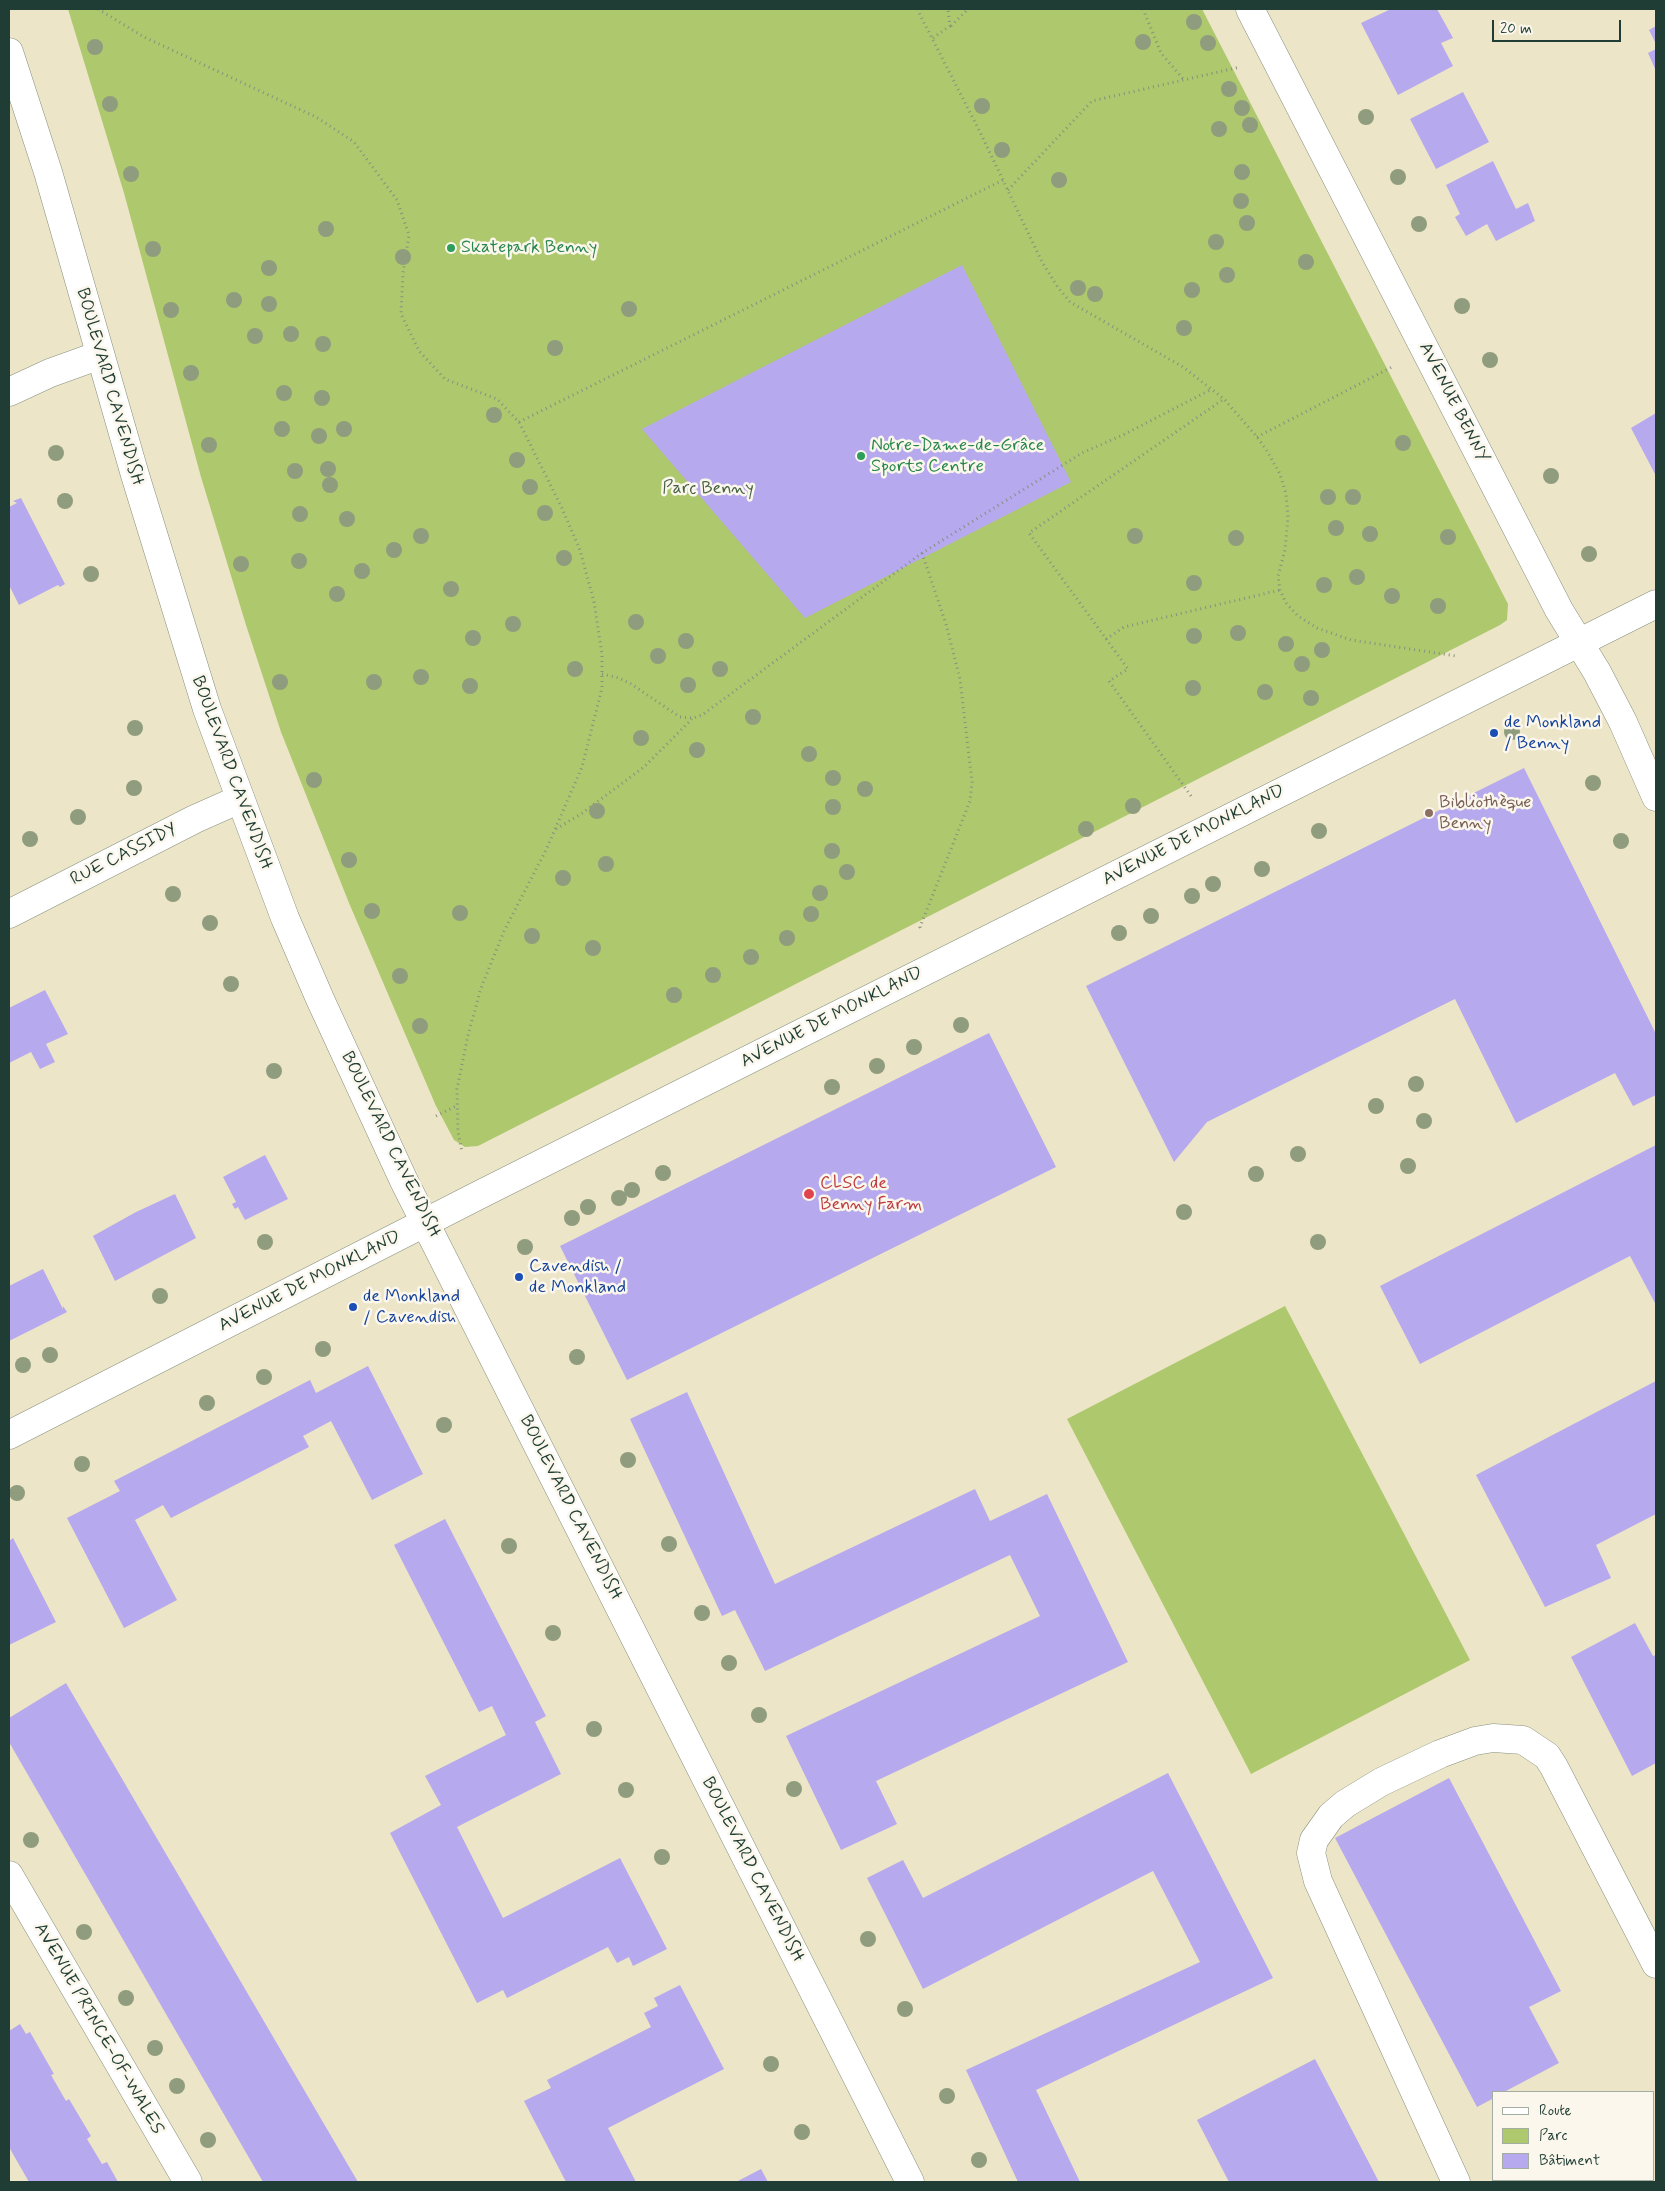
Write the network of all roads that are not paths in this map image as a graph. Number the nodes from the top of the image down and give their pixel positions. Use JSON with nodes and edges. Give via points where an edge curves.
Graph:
{"nodes":[{"id":1,"x":1250,"y":9,"type":"edge"},
{"id":2,"x":9,"y":52,"type":"edge"},
{"id":3,"x":100,"y":355,"type":"junction"},
{"id":4,"x":9,"y":392,"type":"edge"},
{"id":5,"x":1656,"y":604,"type":"edge"},
{"id":6,"x":1579,"y":643,"type":"junction"},
{"id":7,"x":1656,"y":797,"type":"edge"},
{"id":8,"x":240,"y":799,"type":"junction"},
{"id":9,"x":9,"y":914,"type":"edge"},
{"id":10,"x":426,"y":1223,"type":"junction"},
{"id":11,"x":9,"y":1435,"type":"edge"},
{"id":12,"x":9,"y":1875,"type":"edge"},
{"id":13,"x":1656,"y":1964,"type":"edge"},
{"id":14,"x":188,"y":2182,"type":"edge"},
{"id":15,"x":910,"y":2182,"type":"edge"},
{"id":16,"x":1456,"y":2182,"type":"edge"}],
"edges":[{"from":1,"to":6,"type":"street","name":"AVENUE BENNY"},
{"from":2,"to":3,"type":"street","name":"BOULEVARD CAVENDISH","via":[[48,172]]},
{"from":3,"to":4,"type":"street"},
{"from":3,"to":8,"type":"street","name":"BOULEVARD CAVENDISH","via":[[189,653]]},
{"from":5,"to":6,"type":"street","name":"AVENUE DE MONKLAND"},
{"from":6,"to":7,"type":"street","name":"AVENUE BENNY","via":[[1623,722]]},
{"from":6,"to":10,"type":"street","name":"AVENUE DE MONKLAND"},
{"from":8,"to":9,"type":"street","name":"RUE CASSIDY"},
{"from":8,"to":10,"type":"street","name":"BOULEVARD CAVENDISH","via":[[278,901],[320,999]]},
{"from":10,"to":11,"type":"street","name":"AVENUE DE MONKLAND"},
{"from":10,"to":15,"type":"street","name":"BOULEVARD CAVENDISH"},
{"from":12,"to":14,"type":"street","name":"AVENUE PRINCE-OF-WALES"},
{"from":13,"to":16,"type":"street","via":[[1554,1767],[1546,1756],[1523,1740],[1493,1738],[1475,1741],[1440,1754],[1381,1782],[1330,1816],[1314,1840],[1311,1853],[1315,1874]]}]}
